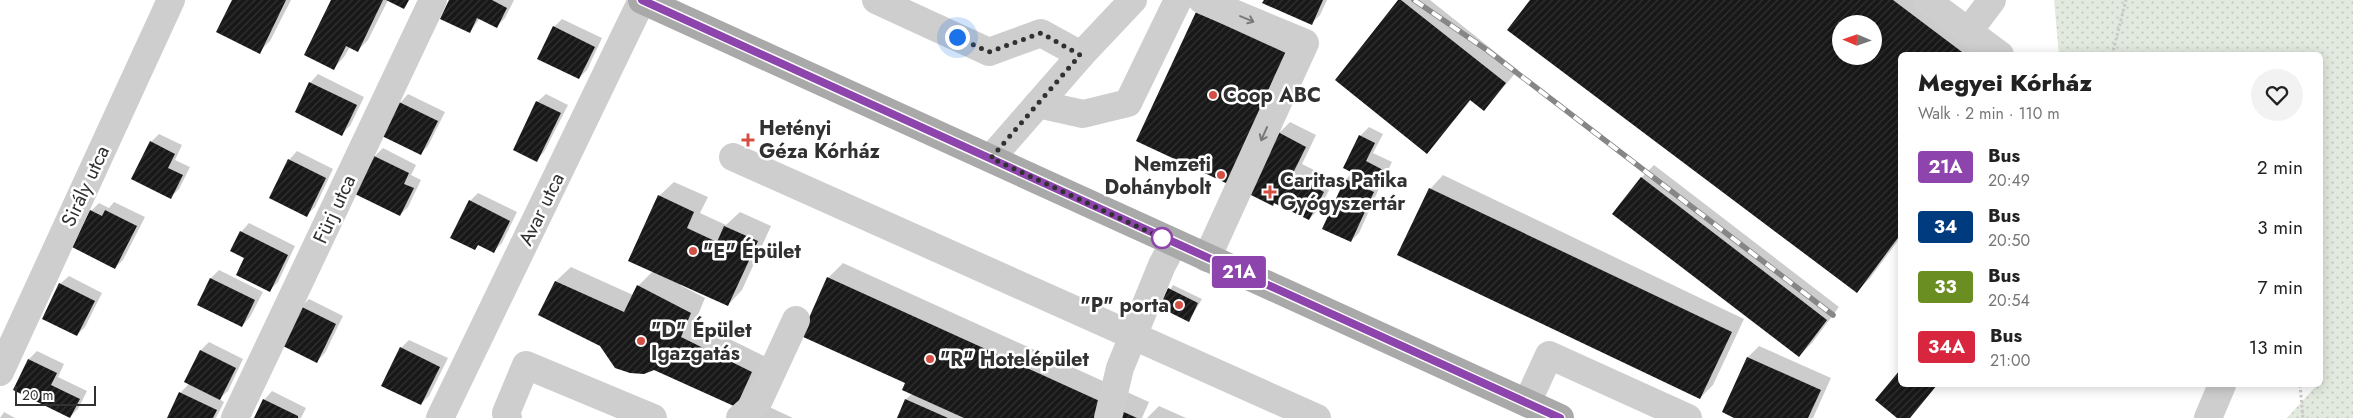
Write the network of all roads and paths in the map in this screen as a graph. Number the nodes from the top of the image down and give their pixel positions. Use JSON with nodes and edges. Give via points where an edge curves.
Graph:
{"nodes":[{"id":1,"x":171,"y":0,"type":"edge"},
{"id":2,"x":433,"y":0,"type":"edge"},
{"id":3,"x":642,"y":0,"type":"edge"},
{"id":4,"x":876,"y":0,"type":"edge"},
{"id":5,"x":1133,"y":0,"type":"edge"},
{"id":6,"x":1178,"y":0,"type":"edge"},
{"id":7,"x":1202,"y":0,"type":"edge"},
{"id":8,"x":1926,"y":0,"type":"edge"},
{"id":9,"x":1992,"y":0,"type":"edge"},
{"id":10,"x":2126,"y":0,"type":"edge"},
{"id":11,"x":1968,"y":32,"type":"junction"},
{"id":12,"x":1996,"y":52,"type":"edge"},
{"id":13,"x":2113,"y":52,"type":"edge"},
{"id":14,"x":1080,"y":55,"type":"junction"},
{"id":15,"x":1038,"y":104,"type":"junction"},
{"id":16,"x":733,"y":157,"type":"dead end"},
{"id":17,"x":991,"y":158,"type":"junction"},
{"id":18,"x":1174,"y":243,"type":"junction"},
{"id":19,"x":1207,"y":258,"type":"junction"},
{"id":20,"x":796,"y":320,"type":"dead end"},
{"id":21,"x":1132,"y":337,"type":"junction"},
{"id":22,"x":0,"y":372,"type":"edge"},
{"id":23,"x":2221,"y":387,"type":"edge"},
{"id":24,"x":2300,"y":387,"type":"edge"},
{"id":25,"x":1527,"y":403,"type":"junction"},
{"id":26,"x":1300,"y":415,"type":"edge"},
{"id":27,"x":235,"y":418,"type":"edge"},
{"id":28,"x":440,"y":418,"type":"edge"},
{"id":29,"x":508,"y":418,"type":"edge"},
{"id":30,"x":653,"y":418,"type":"edge"},
{"id":31,"x":740,"y":418,"type":"edge"},
{"id":32,"x":1108,"y":418,"type":"edge"},
{"id":33,"x":1560,"y":418,"type":"edge"},
{"id":34,"x":1688,"y":418,"type":"edge"},
{"id":35,"x":2208,"y":418,"type":"edge"},
{"id":36,"x":2303,"y":418,"type":"edge"}],
"edges":[{"from":1,"to":22,"type":"street","name":"Sirály utca"},
{"from":2,"to":27,"type":"street","name":"Fürj utca"},
{"from":3,"to":17,"type":"main road"},
{"from":3,"to":28,"type":"street","name":"Avar utca"},
{"from":4,"to":14,"type":"street","via":[[989,52],[1041,33]]},
{"from":5,"to":14,"type":"street"},
{"from":6,"to":15,"type":"street","via":[[1128,103],[1084,114]]},
{"from":7,"to":19,"type":"street","one_way":true,"via":[[1305,43]]},
{"from":8,"to":11,"type":"street"},
{"from":9,"to":11,"type":"street"},
{"from":10,"to":13,"type":"path"},
{"from":11,"to":12,"type":"street"},
{"from":14,"to":15,"type":"street"},
{"from":15,"to":17,"type":"street"},
{"from":16,"to":21,"type":"street"},
{"from":17,"to":18,"type":"main road"},
{"from":18,"to":19,"type":"main road"},
{"from":18,"to":21,"type":"street"},
{"from":19,"to":25,"type":"main road"},
{"from":20,"to":31,"type":"street","via":[[758,402]]},
{"from":21,"to":26,"type":"street"},
{"from":21,"to":32,"type":"street","via":[[1120,368]]},
{"from":23,"to":35,"type":"street"},
{"from":24,"to":36,"type":"path"},
{"from":25,"to":33,"type":"main road"},
{"from":25,"to":34,"type":"street","via":[[1549,354]]},
{"from":29,"to":30,"type":"street","via":[[506,413],[526,365]]}]}
